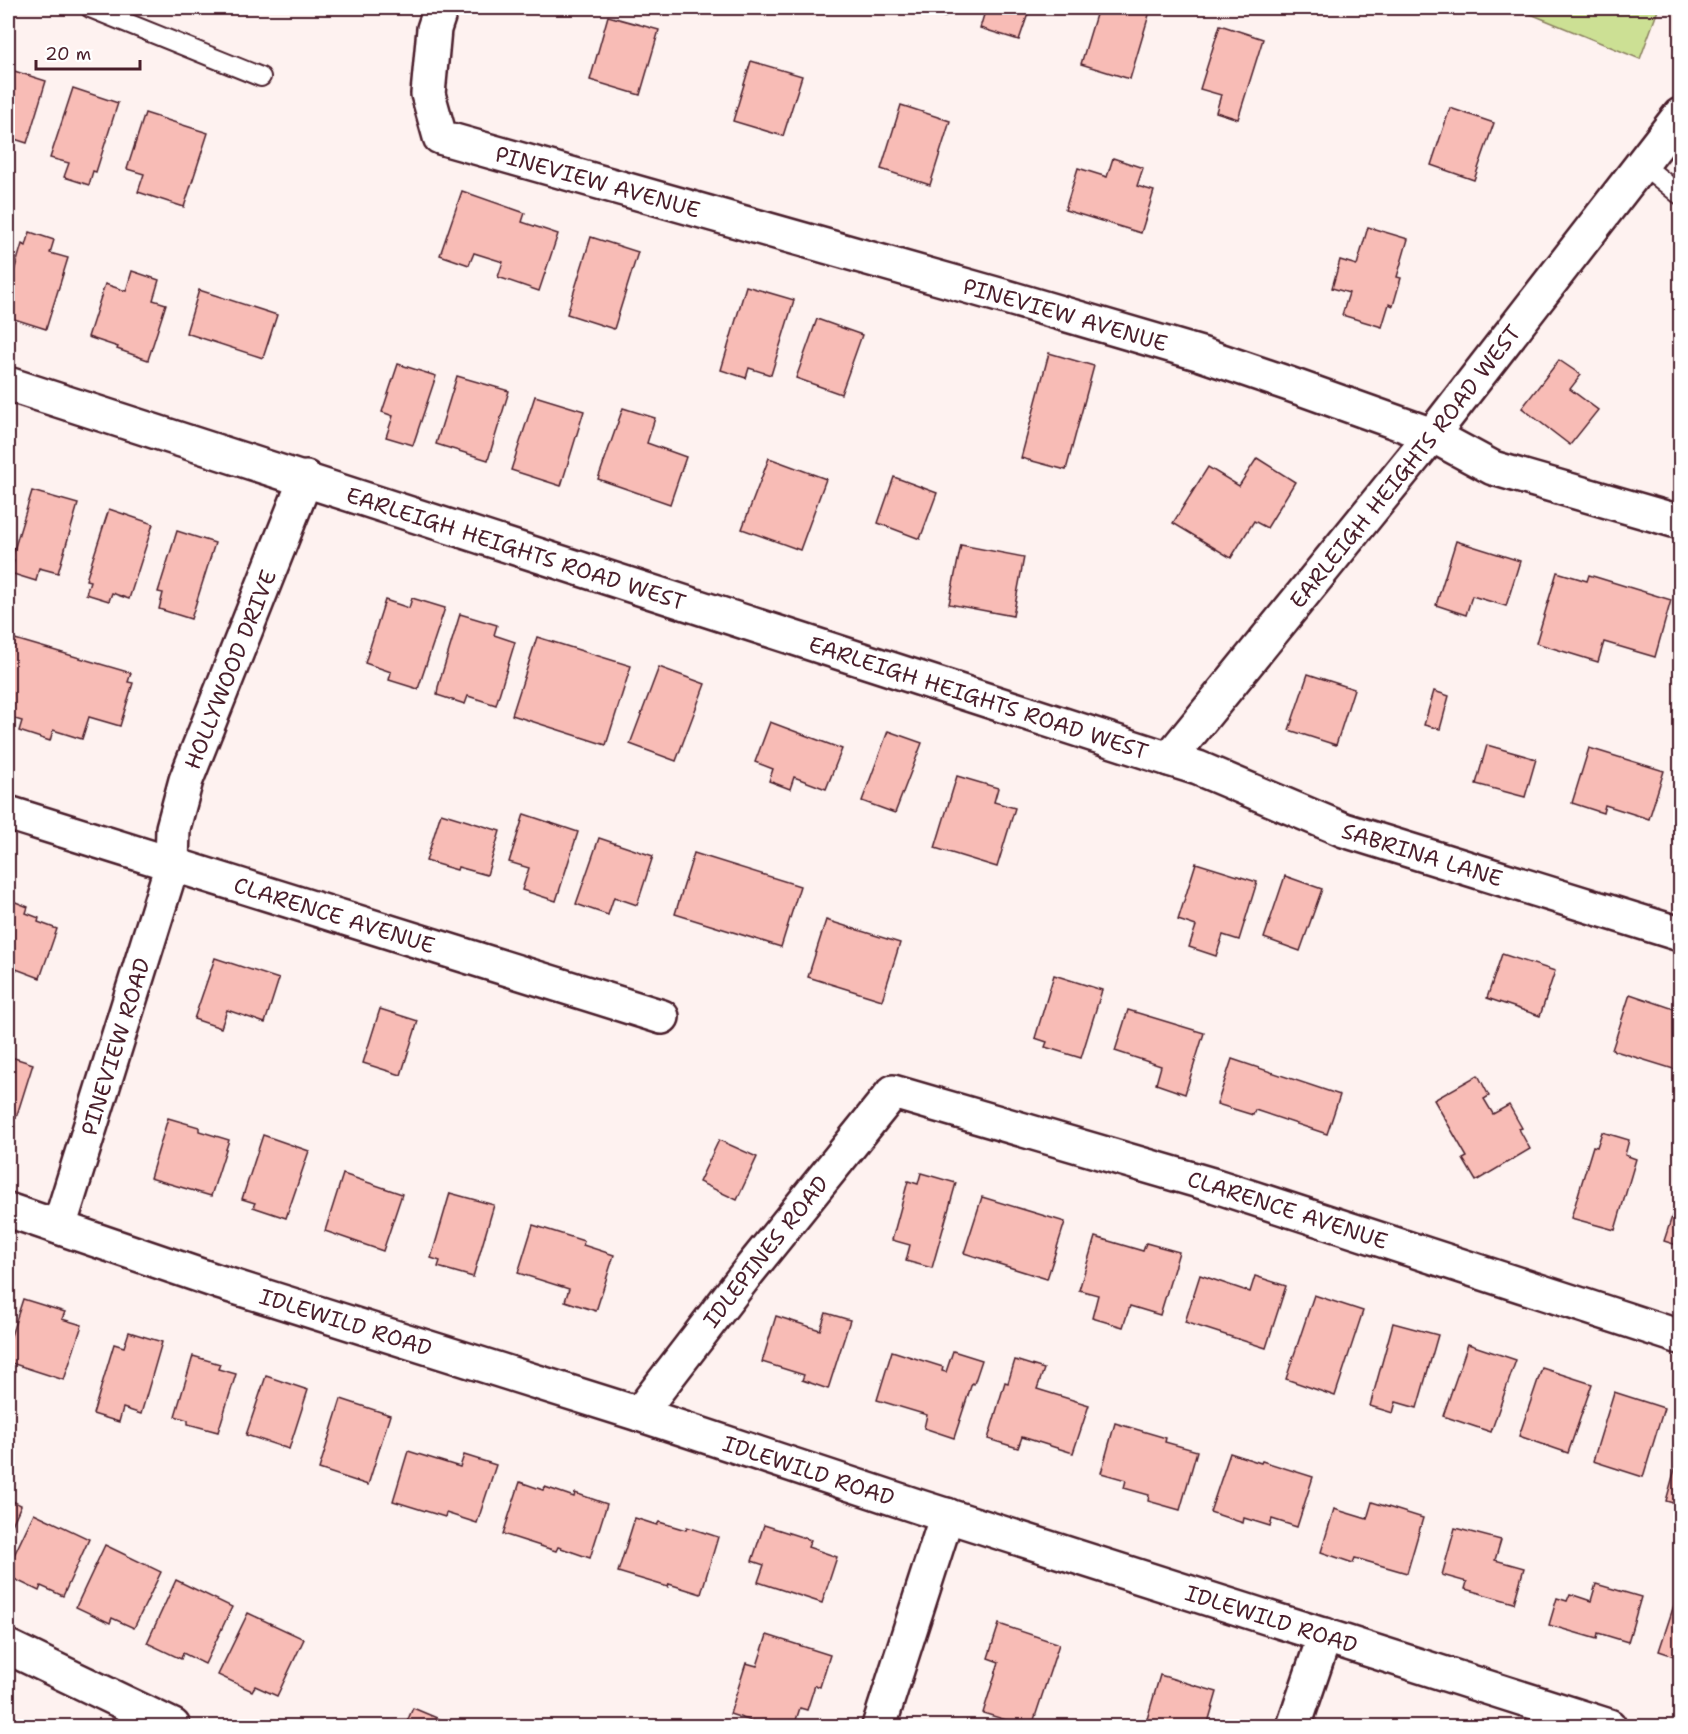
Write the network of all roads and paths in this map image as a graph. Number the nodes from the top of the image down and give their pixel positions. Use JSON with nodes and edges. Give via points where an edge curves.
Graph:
{"nodes":[{"id":1,"x":90,"y":8,"type":"edge"},
{"id":2,"x":441,"y":8,"type":"edge"},
{"id":3,"x":261,"y":77,"type":"dead end"},
{"id":4,"x":1680,"y":115,"type":"edge"},
{"id":5,"x":1642,"y":164,"type":"junction"},
{"id":6,"x":1680,"y":195,"type":"edge"},
{"id":7,"x":8,"y":384,"type":"edge"},
{"id":8,"x":1432,"y":435,"type":"junction"},
{"id":9,"x":306,"y":478,"type":"junction"},
{"id":10,"x":1680,"y":522,"type":"edge"},
{"id":11,"x":1169,"y":759,"type":"junction"},
{"id":12,"x":8,"y":813,"type":"edge"},
{"id":13,"x":172,"y":865,"type":"junction"},
{"id":14,"x":1680,"y":934,"type":"edge"},
{"id":15,"x":662,"y":1017,"type":"dead end"},
{"id":16,"x":893,"y":1092,"type":"joint"},
{"id":17,"x":8,"y":1210,"type":"edge"},
{"id":18,"x":59,"y":1227,"type":"junction"},
{"id":19,"x":1680,"y":1337,"type":"edge"},
{"id":20,"x":639,"y":1414,"type":"junction"},
{"id":21,"x":947,"y":1515,"type":"junction"},
{"id":22,"x":1325,"y":1635,"type":"junction"},
{"id":23,"x":8,"y":1647,"type":"edge"},
{"id":24,"x":173,"y":1726,"type":"edge"},
{"id":25,"x":879,"y":1726,"type":"edge"},
{"id":26,"x":1294,"y":1726,"type":"edge"},
{"id":27,"x":1609,"y":1726,"type":"edge"}],
"edges":[{"from":1,"to":3,"type":"lane"},
{"from":2,"to":8,"type":"street","name":"PINEVIEW AVENUE","via":[[434,29],[428,94],[440,137],[1201,354]]},
{"from":4,"to":5,"type":"street","name":"EARLEIGH HEIGHTS ROAD WEST"},
{"from":5,"to":6,"type":"lane"},
{"from":5,"to":8,"type":"street","name":"EARLEIGH HEIGHTS ROAD WEST"},
{"from":7,"to":9,"type":"street","name":"EARLEIGH HEIGHTS ROAD WEST"},
{"from":8,"to":10,"type":"street","name":"PINEVIEW AVENUE","via":[[1492,468]]},
{"from":8,"to":11,"type":"street","name":"EARLEIGH HEIGHTS ROAD WEST"},
{"from":9,"to":11,"type":"street","name":"EARLEIGH HEIGHTS ROAD WEST"},
{"from":9,"to":13,"type":"street","name":"HOLLYWOOD DRIVE","via":[[186,780],[173,828]]},
{"from":11,"to":14,"type":"street","name":"SABRINA LANE","via":[[1344,830]]},
{"from":12,"to":13,"type":"street","name":"CLARENCE AVENUE"},
{"from":13,"to":15,"type":"street","name":"CLARENCE AVENUE"},
{"from":13,"to":18,"type":"street","name":"PINEVIEW ROAD"},
{"from":16,"to":19,"type":"street","name":"CLARENCE AVENUE","via":[[1216,1186]]},
{"from":16,"to":20,"type":"street","name":"IDLEPINES ROAD"},
{"from":17,"to":18,"type":"street","name":"IDLEWILD ROAD"},
{"from":18,"to":20,"type":"street","name":"IDLEWILD ROAD"},
{"from":20,"to":21,"type":"street","name":"IDLEWILD ROAD"},
{"from":21,"to":22,"type":"street","name":"IDLEWILD ROAD"},
{"from":21,"to":25,"type":"street"},
{"from":22,"to":26,"type":"street"},
{"from":22,"to":27,"type":"street","name":"IDLEWILD ROAD"},
{"from":23,"to":24,"type":"street"}]}
